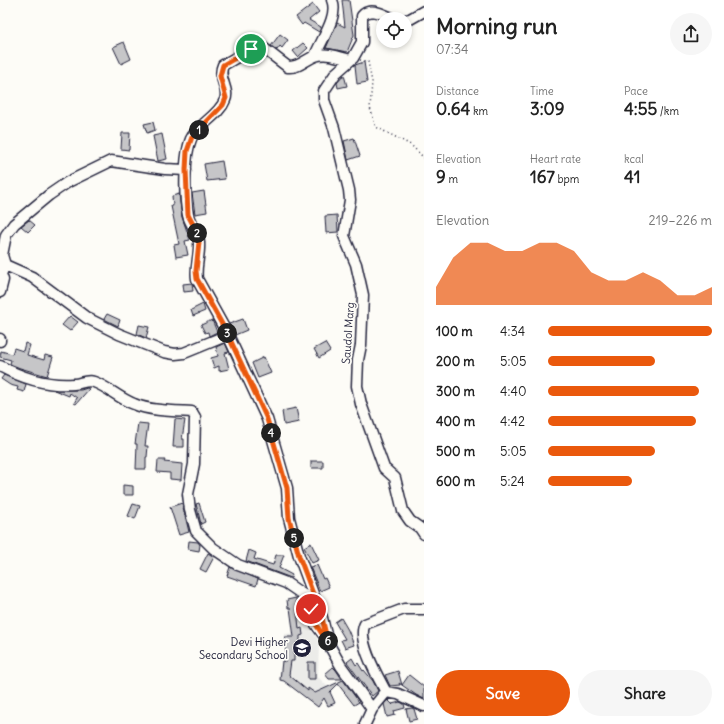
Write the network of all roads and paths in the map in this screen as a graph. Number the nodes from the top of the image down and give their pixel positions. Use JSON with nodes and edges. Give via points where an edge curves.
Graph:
{"nodes":[{"id":1,"x":332,"y":0,"type":"edge"},
{"id":2,"x":424,"y":11,"type":"edge"},
{"id":3,"x":376,"y":12,"type":"edge"},
{"id":4,"x":412,"y":18,"type":"edge"},
{"id":5,"x":315,"y":56,"type":"junction"},
{"id":6,"x":351,"y":59,"type":"junction"},
{"id":7,"x":424,"y":158,"type":"edge"},
{"id":8,"x":186,"y":170,"type":"junction"},
{"id":9,"x":2,"y":264,"type":"edge"},
{"id":10,"x":0,"y":292,"type":"edge"},
{"id":11,"x":228,"y":335,"type":"junction"},
{"id":12,"x":0,"y":366,"type":"edge"},
{"id":13,"x":424,"y":534,"type":"edge"},
{"id":14,"x":424,"y":609,"type":"edge"},
{"id":15,"x":328,"y":643,"type":"junction"},
{"id":16,"x":386,"y":692,"type":"junction"},
{"id":17,"x":424,"y":706,"type":"edge"},
{"id":18,"x":372,"y":709,"type":"junction"},
{"id":19,"x":365,"y":724,"type":"edge"}],
"edges":[{"from":1,"to":5,"type":"street","via":[[334,17]]},
{"from":2,"to":4,"type":"street"},
{"from":3,"to":6,"type":"street","name":"Saudol Marg","via":[[368,11],[362,16],[362,42]]},
{"from":5,"to":6,"type":"street","via":[[331,55]]},
{"from":5,"to":8,"type":"street","via":[[297,67],[288,67],[262,47],[258,47],[223,65],[220,76],[226,98],[223,105],[192,137],[187,151]]},
{"from":6,"to":7,"type":"path","via":[[368,62],[372,82],[370,108],[376,127],[411,145]]},
{"from":6,"to":13,"type":"street","name":"Saudol Marg","via":[[330,80],[324,90],[324,100],[334,128],[349,190],[350,200],[344,236],[356,264],[362,295],[357,386],[384,468],[395,478],[403,511]]},
{"from":8,"to":9,"type":"street","via":[[112,161],[68,182],[14,224],[6,235]]},
{"from":8,"to":11,"type":"street","via":[[188,215],[199,242],[197,279]]},
{"from":9,"to":10,"type":"street","via":[[3,280]]},
{"from":9,"to":11,"type":"street","via":[[32,277],[87,318],[164,352],[184,353]]},
{"from":11,"to":15,"type":"street","via":[[267,419],[287,488],[289,518],[299,556],[322,618]]},
{"from":12,"to":15,"type":"street","via":[[18,376],[34,380],[74,384],[86,380],[94,382],[135,405],[192,412],[194,464],[188,494],[196,531],[238,565],[286,583],[305,596],[315,623]]},
{"from":14,"to":16,"type":"street","via":[[404,609],[365,624],[363,628],[371,663]]},
{"from":15,"to":18,"type":"street"},
{"from":16,"to":17,"type":"street","via":[[398,694]]},
{"from":16,"to":18,"type":"street"},
{"from":18,"to":19,"type":"street"}]}
